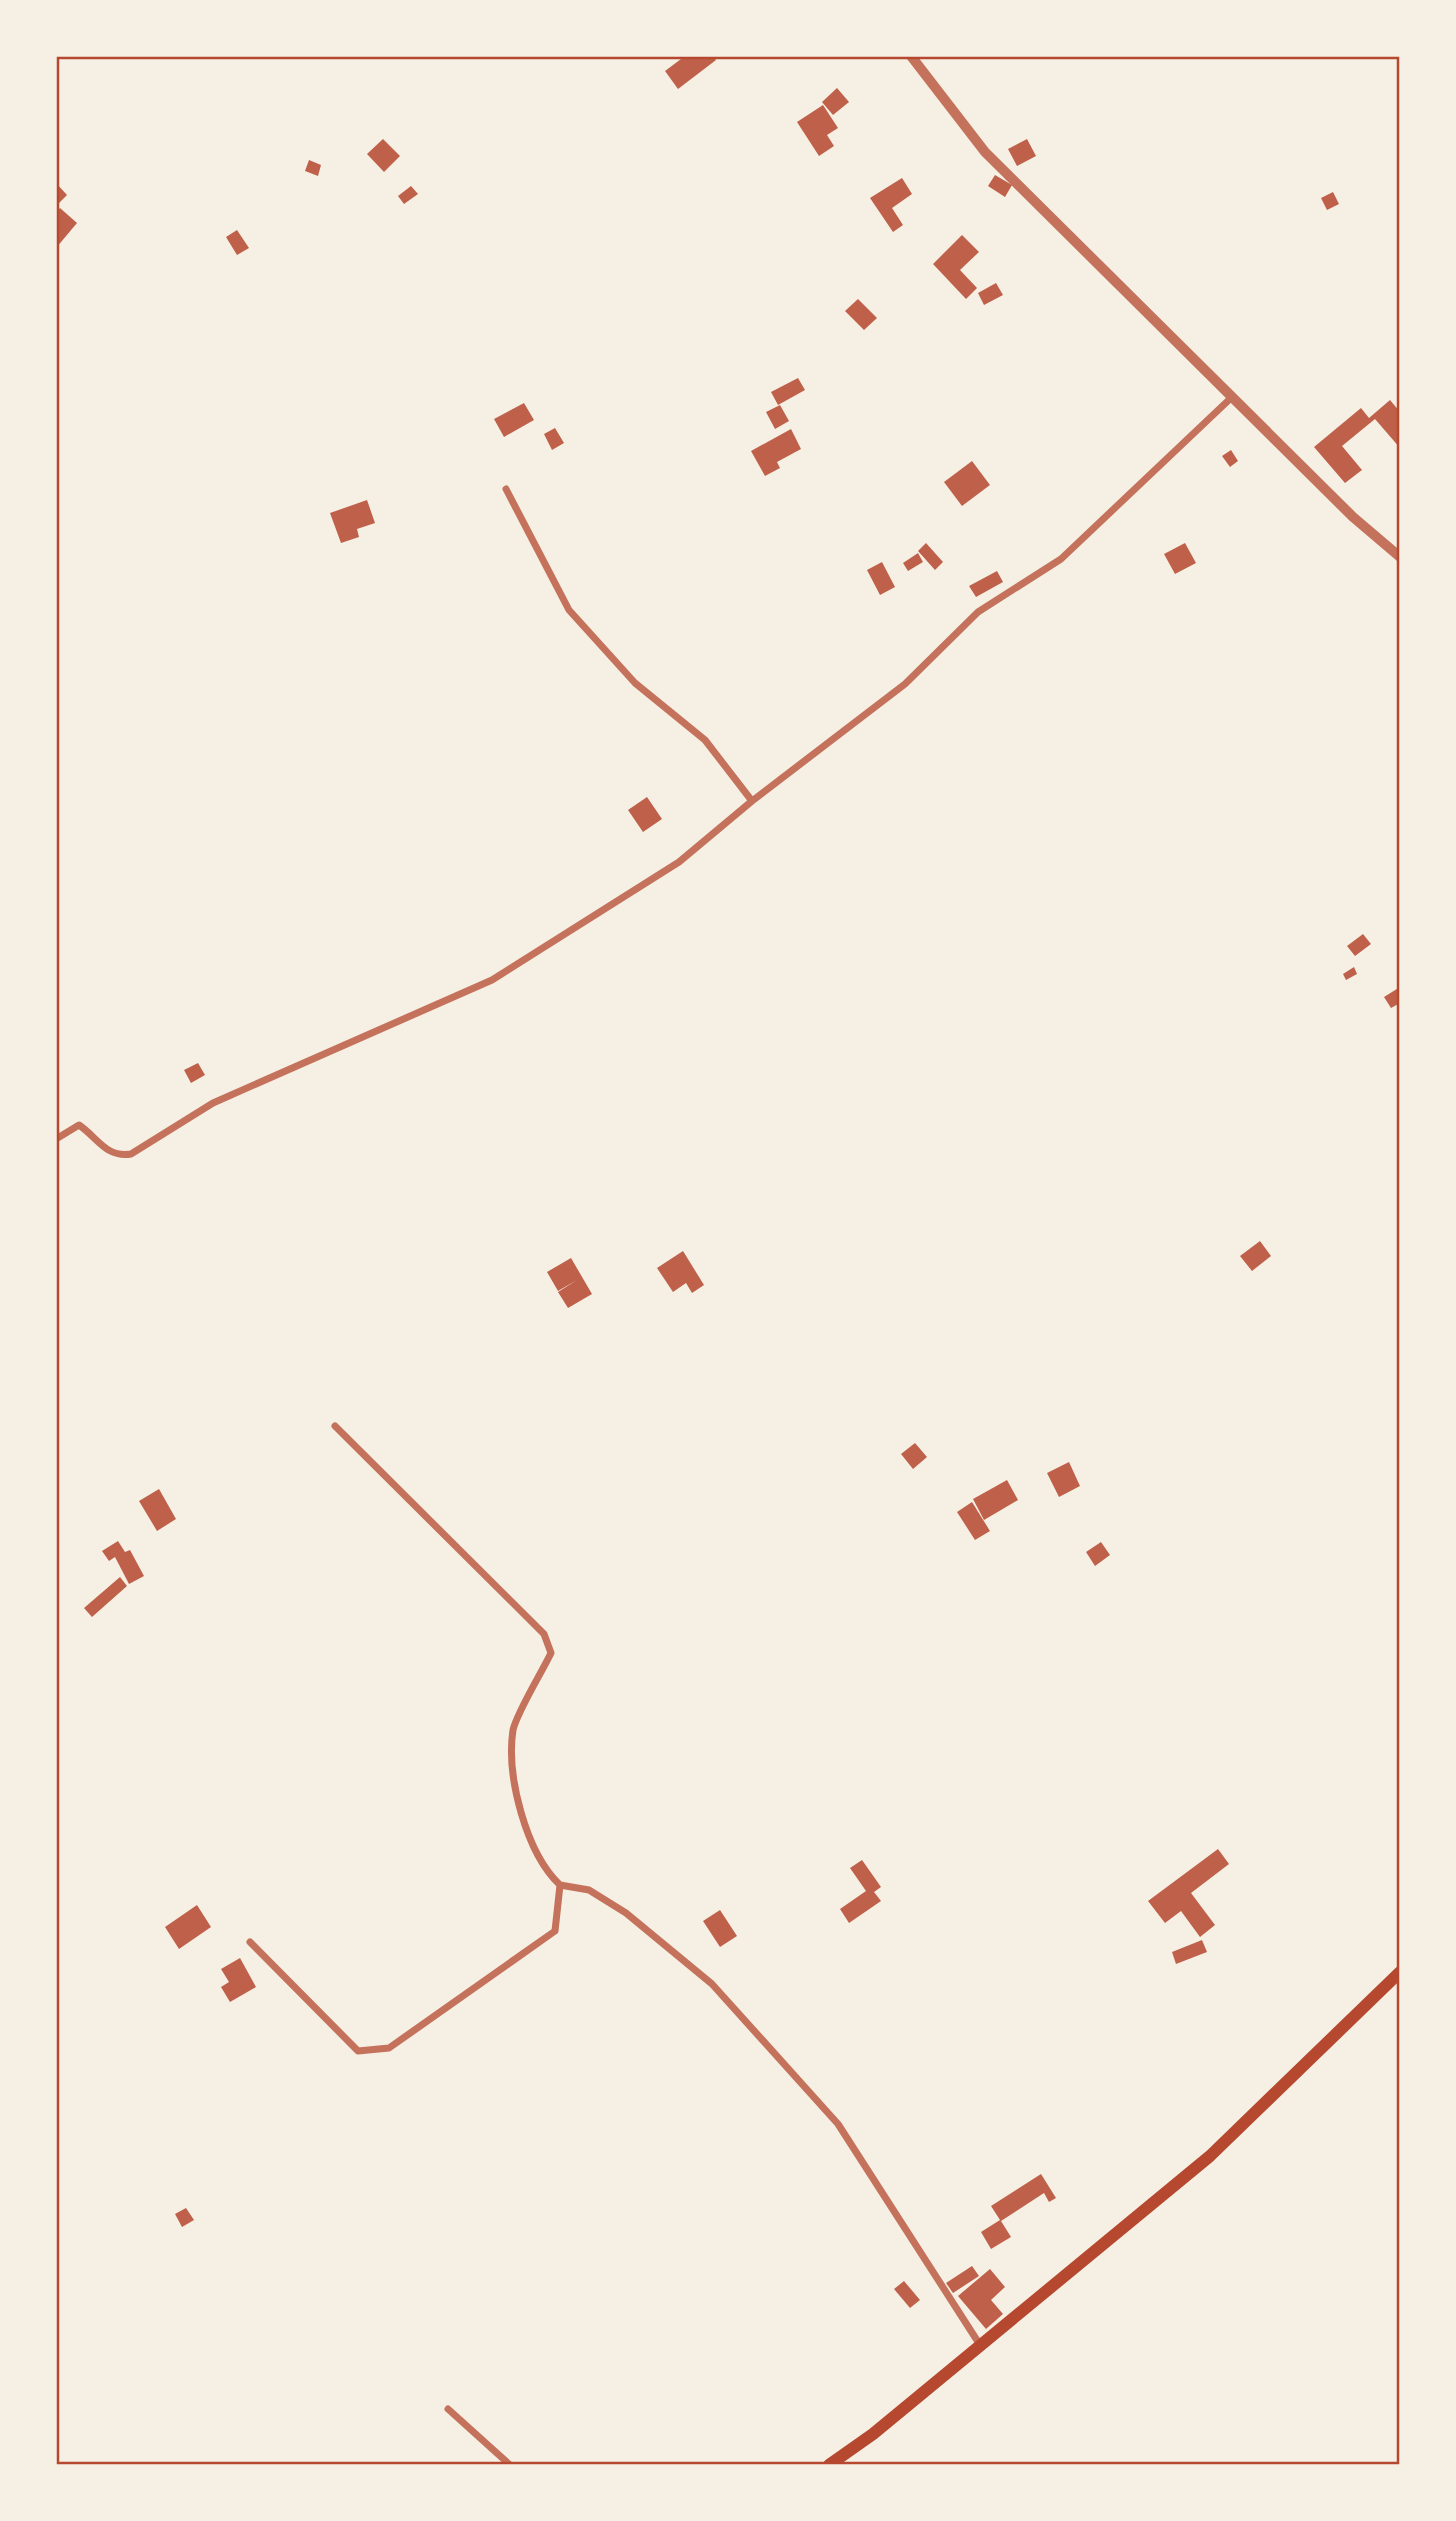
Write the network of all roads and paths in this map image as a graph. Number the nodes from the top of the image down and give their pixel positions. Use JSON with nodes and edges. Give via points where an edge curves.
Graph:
{"nodes":[{"id":1,"x":911,"y":56,"type":"edge"},
{"id":2,"x":1232,"y":397,"type":"junction"},
{"id":3,"x":506,"y":489,"type":"dead end"},
{"id":4,"x":1400,"y":556,"type":"edge"},
{"id":5,"x":752,"y":801,"type":"junction"},
{"id":6,"x":56,"y":1139,"type":"edge"},
{"id":7,"x":335,"y":1426,"type":"dead end"},
{"id":8,"x":560,"y":1885,"type":"junction"},
{"id":9,"x":250,"y":1942,"type":"dead end"},
{"id":10,"x":1400,"y":1972,"type":"edge"},
{"id":11,"x":980,"y":2346,"type":"junction"},
{"id":12,"x":448,"y":2409,"type":"dead end"},
{"id":13,"x":510,"y":2465,"type":"edge"},
{"id":14,"x":829,"y":2465,"type":"edge"}],
"edges":[{"from":1,"to":2,"type":"street","via":[[985,152]]},
{"from":2,"to":4,"type":"street","via":[[1353,517]]},
{"from":2,"to":5,"type":"street","via":[[1061,559],[978,612],[905,684]]},
{"from":3,"to":5,"type":"street","via":[[569,610],[635,683],[705,740]]},
{"from":5,"to":6,"type":"street","via":[[679,862],[492,980],[213,1103],[131,1154],[119,1156],[105,1150],[79,1125]]},
{"from":7,"to":8,"type":"street","via":[[544,1634],[551,1653],[513,1729],[515,1795],[545,1871]]},
{"from":8,"to":9,"type":"street","via":[[555,1931],[389,2048],[358,2051]]},
{"from":8,"to":11,"type":"street","via":[[589,1890],[626,1913],[712,1984],[838,2124]]},
{"from":10,"to":11,"type":"main road","via":[[1210,2156]]},
{"from":11,"to":14,"type":"main road"},
{"from":12,"to":13,"type":"street"}]}
